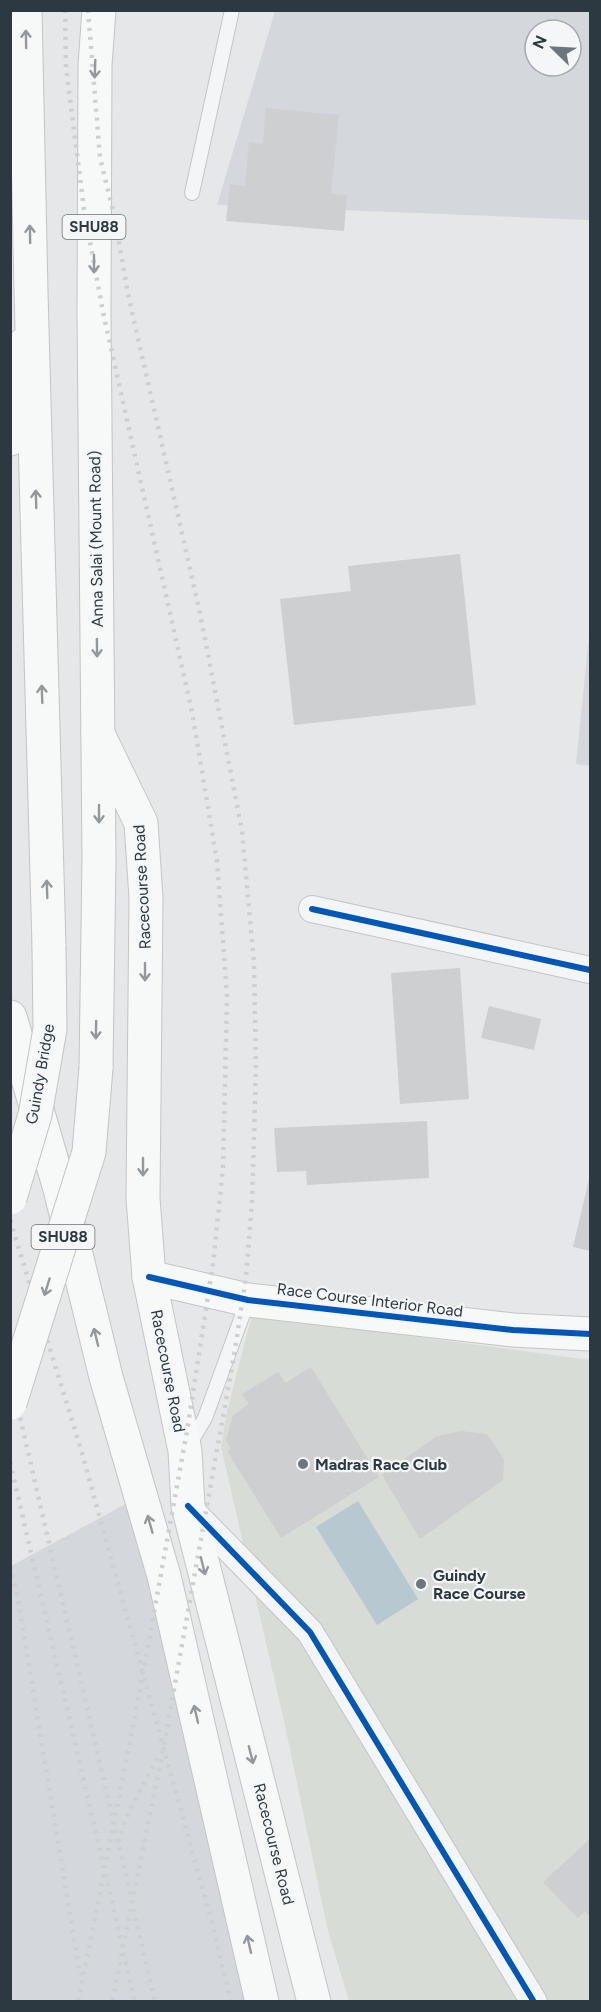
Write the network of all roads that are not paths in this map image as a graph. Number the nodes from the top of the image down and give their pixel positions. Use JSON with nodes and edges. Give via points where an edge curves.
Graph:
{"nodes":[{"id":1,"x":25,"y":10,"type":"edge"},
{"id":2,"x":99,"y":10,"type":"edge"},
{"id":3,"x":232,"y":10,"type":"edge"},
{"id":4,"x":192,"y":193,"type":"dead end"},
{"id":5,"x":31,"y":292,"type":"junction"},
{"id":6,"x":10,"y":439,"type":"edge"},
{"id":7,"x":98,"y":734,"type":"junction"},
{"id":8,"x":312,"y":909,"type":"dead end"},
{"id":9,"x":591,"y":970,"type":"edge"},
{"id":10,"x":10,"y":1017,"type":"edge"},
{"id":11,"x":10,"y":1198,"type":"edge"},
{"id":12,"x":149,"y":1277,"type":"junction"},
{"id":13,"x":248,"y":1299,"type":"junction"},
{"id":14,"x":591,"y":1334,"type":"edge"},
{"id":15,"x":10,"y":1403,"type":"edge"},
{"id":16,"x":184,"y":1451,"type":"junction"},
{"id":17,"x":188,"y":1506,"type":"junction"},
{"id":18,"x":311,"y":1987,"type":"edge"},
{"id":19,"x":261,"y":1995,"type":"edge"},
{"id":20,"x":534,"y":2001,"type":"edge"}],
"edges":[{"from":5,"to":1,"type":"main road","one_way":true},
{"from":2,"to":7,"type":"main road","name":"Anna Salai (Mount Road)","number":"SHU88","one_way":true,"via":[[95,65],[94,301]]},
{"from":3,"to":4,"type":"lane"},
{"from":5,"to":6,"type":"main road"},
{"from":11,"to":5,"type":"main road","name":"Guindy Bridge","one_way":true,"bridge":true,"via":[[35,1115],[50,1029]]},
{"from":7,"to":12,"type":"main road","name":"Racecourse Road","one_way":true,"via":[[141,823],[146,898],[143,1198]]},
{"from":7,"to":15,"type":"main road","name":"Anna Salai (Mount Road)","number":"SHU88","one_way":true,"bridge":true,"via":[[96,1068],[89,1152]]},
{"from":8,"to":9,"type":"street"},
{"from":19,"to":10,"type":"main road","one_way":true,"via":[[164,1576],[106,1377],[60,1189]]},
{"from":12,"to":13,"type":"main road","name":"Race Course Interior Road"},
{"from":12,"to":16,"type":"main road","name":"Racecourse Road"},
{"from":13,"to":14,"type":"main road","name":"Race Course Interior Road","via":[[513,1330]]},
{"from":13,"to":16,"type":"lane","via":[[205,1418]]},
{"from":16,"to":17,"type":"main road","name":"Racecourse Road"},
{"from":17,"to":18,"type":"main road","name":"Racecourse Road","one_way":true},
{"from":17,"to":20,"type":"street","via":[[310,1632]]},
{"from":18,"to":19,"type":"main road"}]}
